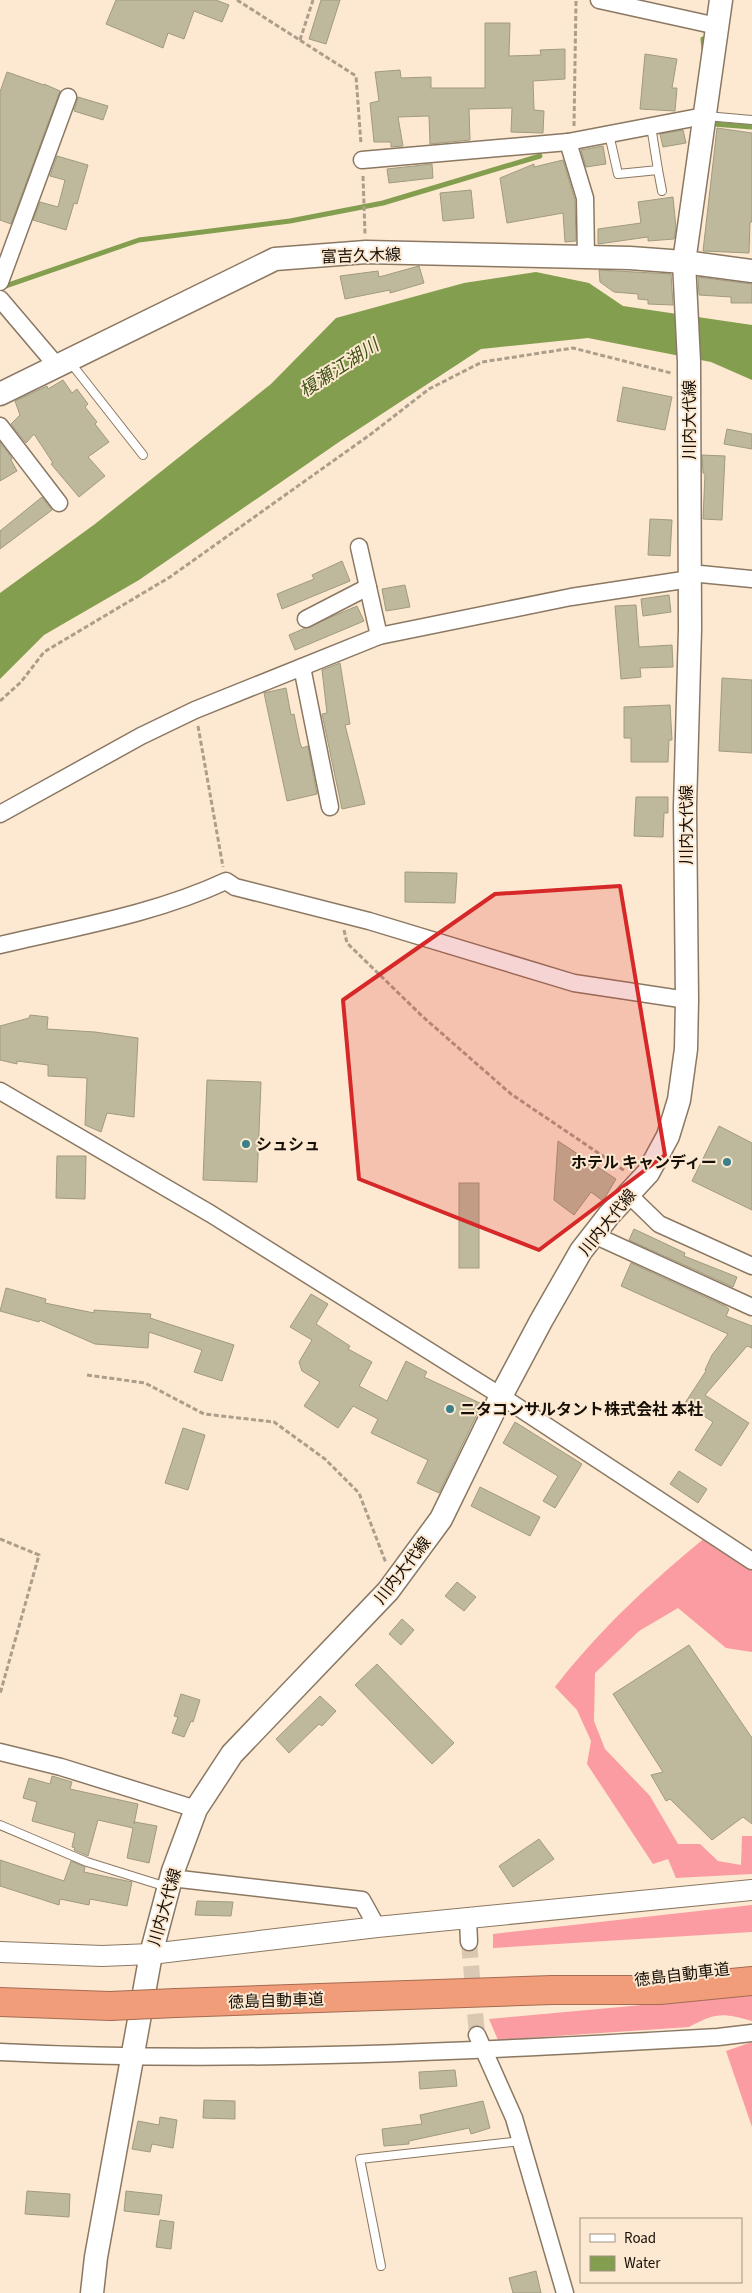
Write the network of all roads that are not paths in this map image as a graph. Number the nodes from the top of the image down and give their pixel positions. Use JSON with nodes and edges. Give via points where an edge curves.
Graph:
{"nodes":[{"id":1,"x":599,"y":0,"type":"edge"},
{"id":2,"x":721,"y":0,"type":"edge"},
{"id":3,"x":717,"y":26,"type":"junction"},
{"id":4,"x":68,"y":97,"type":"dead end"},
{"id":5,"x":704,"y":116,"type":"junction"},
{"id":6,"x":752,"y":120,"type":"edge"},
{"id":7,"x":651,"y":126,"type":"junction"},
{"id":8,"x":609,"y":134,"type":"junction"},
{"id":9,"x":571,"y":142,"type":"junction"},
{"id":10,"x":362,"y":160,"type":"road end"},
{"id":11,"x":658,"y":170,"type":"junction"},
{"id":12,"x":662,"y":191,"type":"dead end"},
{"id":13,"x":586,"y":257,"type":"junction"},
{"id":14,"x":684,"y":262,"type":"junction"},
{"id":15,"x":752,"y":271,"type":"edge"},
{"id":16,"x":0,"y":282,"type":"edge"},
{"id":17,"x":0,"y":299,"type":"edge"},
{"id":18,"x":63,"y":363,"type":"junction"},
{"id":19,"x":0,"y":394,"type":"edge"},
{"id":20,"x":0,"y":426,"type":"edge"},
{"id":21,"x":143,"y":455,"type":"dead end"},
{"id":22,"x":59,"y":503,"type":"dead end"},
{"id":23,"x":359,"y":547,"type":"dead end"},
{"id":24,"x":690,"y":576,"type":"junction"},
{"id":25,"x":752,"y":579,"type":"edge"},
{"id":26,"x":368,"y":587,"type":"junction"},
{"id":27,"x":306,"y":618,"type":"dead end"},
{"id":28,"x":379,"y":636,"type":"junction"},
{"id":29,"x":302,"y":667,"type":"junction"},
{"id":30,"x":330,"y":807,"type":"dead end"},
{"id":31,"x":0,"y":814,"type":"edge"},
{"id":32,"x":0,"y":945,"type":"edge"},
{"id":33,"x":688,"y":1000,"type":"junction"},
{"id":34,"x":0,"y":1090,"type":"edge"},
{"id":35,"x":634,"y":1188,"type":"junction"},
{"id":36,"x":594,"y":1235,"type":"junction"},
{"id":37,"x":752,"y":1266,"type":"edge"},
{"id":38,"x":752,"y":1307,"type":"edge"},
{"id":39,"x":502,"y":1396,"type":"junction"},
{"id":40,"x":752,"y":1561,"type":"edge"},
{"id":41,"x":0,"y":1752,"type":"edge"},
{"id":42,"x":196,"y":1808,"type":"junction"},
{"id":43,"x":0,"y":1824,"type":"edge"},
{"id":44,"x":170,"y":1883,"type":"junction"},
{"id":45,"x":752,"y":1890,"type":"edge"},
{"id":46,"x":468,"y":1919,"type":"junction"},
{"id":47,"x":377,"y":1926,"type":"junction"},
{"id":48,"x":470,"y":1942,"type":"tunnel mouth"},
{"id":49,"x":0,"y":1952,"type":"edge"},
{"id":50,"x":151,"y":1954,"type":"junction"},
{"id":51,"x":752,"y":1965,"type":"edge"},
{"id":52,"x":752,"y":1981,"type":"edge"},
{"id":53,"x":552,"y":1990,"type":"junction"},
{"id":54,"x":0,"y":2002,"type":"edge"},
{"id":55,"x":752,"y":2033,"type":"edge"},
{"id":56,"x":477,"y":2035,"type":"tunnel mouth"},
{"id":57,"x":483,"y":2051,"type":"junction"},
{"id":58,"x":0,"y":2052,"type":"edge"},
{"id":59,"x":132,"y":2057,"type":"junction"},
{"id":60,"x":521,"y":2141,"type":"junction"},
{"id":61,"x":381,"y":2266,"type":"dead end"},
{"id":62,"x":92,"y":2293,"type":"edge"},
{"id":63,"x":565,"y":2293,"type":"edge"}],
"edges":[{"from":1,"to":3,"type":"street"},
{"from":2,"to":3,"type":"main road","name":"川内大代線"},
{"from":3,"to":5,"type":"main road","name":"川内大代線"},
{"from":4,"to":16,"type":"street"},
{"from":5,"to":6,"type":"lane"},
{"from":5,"to":7,"type":"street"},
{"from":5,"to":14,"type":"main road","name":"川内大代線"},
{"from":7,"to":8,"type":"street"},
{"from":7,"to":11,"type":"lane"},
{"from":8,"to":9,"type":"street"},
{"from":8,"to":11,"type":"lane","via":[[618,174]]},
{"from":9,"to":10,"type":"street"},
{"from":9,"to":13,"type":"street","via":[[586,198]]},
{"from":11,"to":12,"type":"lane"},
{"from":13,"to":14,"type":"main road","name":"富吉久木線"},
{"from":13,"to":18,"type":"main road","name":"富吉久木線","via":[[366,252],[275,260]]},
{"from":14,"to":15,"type":"main road","name":"富吉久木線"},
{"from":14,"to":24,"type":"main road","name":"川内大代線","via":[[689,370]]},
{"from":17,"to":18,"type":"street"},
{"from":18,"to":19,"type":"main road","name":"富吉久木線"},
{"from":18,"to":21,"type":"lane"},
{"from":20,"to":22,"type":"street"},
{"from":23,"to":26,"type":"street"},
{"from":24,"to":25,"type":"street"},
{"from":24,"to":28,"type":"street"},
{"from":24,"to":33,"type":"main road","name":"川内大代線","via":[[685,807]]},
{"from":26,"to":27,"type":"street"},
{"from":26,"to":28,"type":"street"},
{"from":28,"to":29,"type":"street"},
{"from":29,"to":30,"type":"street"},
{"from":29,"to":31,"type":"street","via":[[195,710],[141,736]]},
{"from":32,"to":33,"type":"street","via":[[114,920],[203,892],[226,881],[235,887],[369,921],[574,983]]},
{"from":33,"to":35,"type":"main road","name":"川内大代線","via":[[679,1100],[668,1136],[648,1173]]},
{"from":34,"to":39,"type":"street","via":[[211,1214]]},
{"from":35,"to":36,"type":"main road","name":"川内大代線"},
{"from":35,"to":37,"type":"street","via":[[659,1224]]},
{"from":36,"to":38,"type":"street"},
{"from":36,"to":39,"type":"main road","name":"川内大代線","via":[[576,1259]]},
{"from":39,"to":40,"type":"street"},
{"from":39,"to":42,"type":"main road","name":"川内大代線","via":[[441,1519],[394,1582],[232,1754]]},
{"from":41,"to":42,"type":"street"},
{"from":42,"to":44,"type":"main road","name":"川内大代線"},
{"from":43,"to":44,"type":"lane","via":[[87,1862]]},
{"from":44,"to":47,"type":"street","via":[[362,1900]]},
{"from":44,"to":50,"type":"main road","name":"川内大代線"},
{"from":45,"to":46,"type":"street"},
{"from":46,"to":47,"type":"street"},
{"from":46,"to":48,"type":"street"},
{"from":47,"to":50,"type":"street"},
{"from":49,"to":50,"type":"street","via":[[102,1956]]},
{"from":50,"to":59,"type":"main road","name":"川内大代線"},
{"from":51,"to":53,"type":"highway","name":"徳島自動車道"},
{"from":52,"to":53,"type":"highway","name":"徳島自動車道","via":[[660,1990]]},
{"from":53,"to":54,"type":"highway","name":"徳島自動車道","bridge":true,"via":[[110,2006]]},
{"from":55,"to":57,"type":"street"},
{"from":56,"to":57,"type":"street"},
{"from":57,"to":59,"type":"street","via":[[266,2058]]},
{"from":57,"to":60,"type":"street"},
{"from":58,"to":59,"type":"street"},
{"from":59,"to":62,"type":"main road","name":"川内大代線"},
{"from":60,"to":61,"type":"lane","via":[[360,2158]]},
{"from":60,"to":63,"type":"street"}]}
